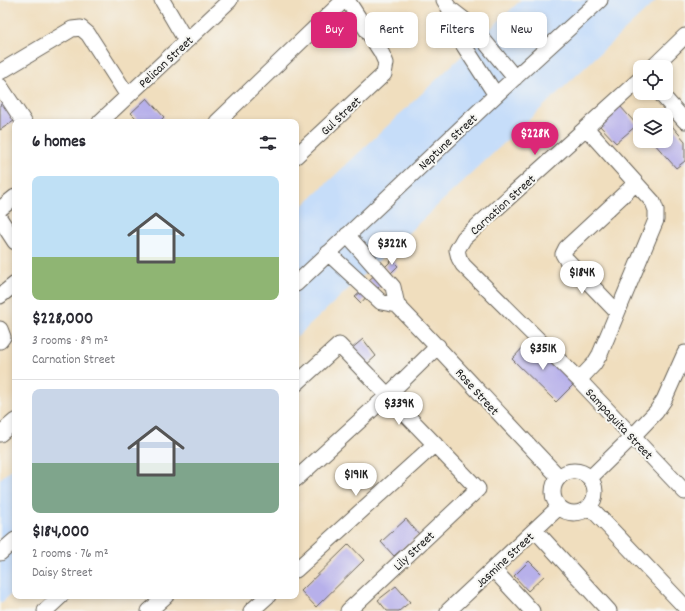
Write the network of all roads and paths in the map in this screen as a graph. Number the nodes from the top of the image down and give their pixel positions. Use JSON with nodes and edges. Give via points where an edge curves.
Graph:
{"nodes":[{"id":1,"x":162,"y":0,"type":"edge"},
{"id":2,"x":230,"y":0,"type":"edge"},
{"id":3,"x":344,"y":0,"type":"edge"},
{"id":4,"x":347,"y":0,"type":"edge"},
{"id":5,"x":600,"y":0,"type":"edge"},
{"id":6,"x":446,"y":4,"type":"edge"},
{"id":7,"x":685,"y":36,"type":"edge"},
{"id":8,"x":186,"y":41,"type":"junction"},
{"id":9,"x":660,"y":60,"type":"edge"},
{"id":10,"x":0,"y":72,"type":"edge"},
{"id":11,"x":515,"y":78,"type":"junction"},
{"id":12,"x":633,"y":85,"type":"edge"},
{"id":13,"x":0,"y":86,"type":"edge"},
{"id":14,"x":496,"y":95,"type":"junction"},
{"id":15,"x":128,"y":96,"type":"junction"},
{"id":16,"x":666,"y":100,"type":"edge"},
{"id":17,"x":22,"y":119,"type":"edge"},
{"id":18,"x":103,"y":119,"type":"edge"},
{"id":19,"x":220,"y":119,"type":"edge"},
{"id":20,"x":685,"y":121,"type":"edge"},
{"id":21,"x":586,"y":128,"type":"junction"},
{"id":22,"x":299,"y":153,"type":"edge"},
{"id":23,"x":636,"y":183,"type":"junction"},
{"id":24,"x":12,"y":199,"type":"edge"},
{"id":25,"x":0,"y":209,"type":"edge"},
{"id":26,"x":0,"y":219,"type":"edge"},
{"id":27,"x":347,"y":235,"type":"junction"},
{"id":28,"x":12,"y":237,"type":"edge"},
{"id":29,"x":457,"y":250,"type":"joint"},
{"id":30,"x":328,"y":253,"type":"junction"},
{"id":31,"x":370,"y":261,"type":"junction"},
{"id":32,"x":354,"y":276,"type":"junction"},
{"id":33,"x":299,"y":281,"type":"edge"},
{"id":34,"x":12,"y":286,"type":"edge"},
{"id":35,"x":0,"y":296,"type":"edge"},
{"id":36,"x":396,"y":305,"type":"junction"},
{"id":37,"x":617,"y":312,"type":"junction"},
{"id":38,"x":0,"y":329,"type":"edge"},
{"id":39,"x":0,"y":341,"type":"edge"},
{"id":40,"x":438,"y":346,"type":"junction"},
{"id":41,"x":685,"y":353,"type":"edge"},
{"id":42,"x":579,"y":380,"type":"junction"},
{"id":43,"x":299,"y":381,"type":"edge"},
{"id":44,"x":388,"y":395,"type":"junction"},
{"id":45,"x":12,"y":424,"type":"edge"},
{"id":46,"x":0,"y":434,"type":"edge"},
{"id":47,"x":632,"y":437,"type":"junction"},
{"id":48,"x":435,"y":444,"type":"junction"},
{"id":49,"x":299,"y":476,"type":"edge"},
{"id":50,"x":559,"y":477,"type":"junction"},
{"id":51,"x":590,"y":478,"type":"junction"},
{"id":52,"x":685,"y":492,"type":"edge"},
{"id":53,"x":559,"y":507,"type":"junction"},
{"id":54,"x":590,"y":507,"type":"junction"},
{"id":55,"x":535,"y":530,"type":"junction"},
{"id":56,"x":12,"y":543,"type":"edge"},
{"id":57,"x":0,"y":553,"type":"edge"},
{"id":58,"x":299,"y":567,"type":"edge"},
{"id":59,"x":493,"y":569,"type":"junction"},
{"id":60,"x":58,"y":599,"type":"edge"},
{"id":61,"x":163,"y":599,"type":"edge"},
{"id":62,"x":265,"y":599,"type":"edge"},
{"id":63,"x":685,"y":607,"type":"edge"},
{"id":64,"x":45,"y":611,"type":"edge"},
{"id":65,"x":149,"y":611,"type":"edge"},
{"id":66,"x":252,"y":611,"type":"edge"},
{"id":67,"x":348,"y":611,"type":"edge"},
{"id":68,"x":448,"y":611,"type":"edge"},
{"id":69,"x":532,"y":611,"type":"edge"},
{"id":70,"x":609,"y":611,"type":"edge"}],
"edges":[{"from":1,"to":8,"type":"street"},
{"from":2,"to":8,"type":"street","name":"Pelican Street"},
{"from":3,"to":19,"type":"street"},
{"from":4,"to":22,"type":"street","name":"Gul Street","via":[[381,52],[386,62],[384,74]]},
{"from":5,"to":11,"type":"street","name":"Neptune Street"},
{"from":6,"to":11,"type":"street","via":[[471,25]]},
{"from":6,"to":14,"type":"street","via":[[456,32]]},
{"from":7,"to":9,"type":"street"},
{"from":8,"to":15,"type":"street","name":"Pelican Street"},
{"from":10,"to":15,"type":"street","via":[[72,29],[80,28],[88,34]]},
{"from":11,"to":14,"type":"street","name":"Neptune Street"},
{"from":12,"to":21,"type":"street","name":"Carnation Street"},
{"from":13,"to":17,"type":"street"},
{"from":14,"to":27,"type":"street","name":"Neptune Street"},
{"from":15,"to":18,"type":"street","name":"Pelican Street"},
{"from":16,"to":20,"type":"street"},
{"from":21,"to":23,"type":"street"},
{"from":21,"to":29,"type":"street","name":"Carnation Street","via":[[464,238]]},
{"from":23,"to":37,"type":"street","via":[[653,202],[656,220]]},
{"from":23,"to":37,"type":"street","via":[[566,248],[563,254]]},
{"from":24,"to":25,"type":"street"},
{"from":26,"to":28,"type":"street"},
{"from":27,"to":30,"type":"street","name":"Neptune Street"},
{"from":27,"to":31,"type":"street"},
{"from":29,"to":42,"type":"street","name":"Sampaguita Street","via":[[463,265]]},
{"from":30,"to":32,"type":"street","name":"Rose Street"},
{"from":30,"to":33,"type":"street","name":"Neptune Street"},
{"from":31,"to":32,"type":"street"},
{"from":31,"to":36,"type":"street","via":[[393,287]]},
{"from":32,"to":36,"type":"street","name":"Rose Street","via":[[382,302]]},
{"from":34,"to":35,"type":"street"},
{"from":36,"to":40,"type":"street","name":"Rose Street"},
{"from":37,"to":42,"type":"street","via":[[600,354]]},
{"from":38,"to":39,"type":"street","via":[[3,337]]},
{"from":40,"to":44,"type":"street"},
{"from":40,"to":50,"type":"street","name":"Rose Street"},
{"from":41,"to":47,"type":"street","via":[[664,400]]},
{"from":42,"to":47,"type":"street","name":"Sampaguita Street"},
{"from":43,"to":44,"type":"street","via":[[339,345]]},
{"from":44,"to":48,"type":"street"},
{"from":44,"to":49,"type":"street"},
{"from":45,"to":46,"type":"street"},
{"from":47,"to":51,"type":"street"},
{"from":47,"to":52,"type":"street","name":"Sampaguita Street"},
{"from":48,"to":58,"type":"street"},
{"from":48,"to":67,"type":"street","name":"Lily Street","via":[[478,489]]},
{"from":50,"to":51,"type":"street","via":[[564,473],[578,471]]},
{"from":50,"to":53,"type":"street","via":[[555,483],[553,496]]},
{"from":51,"to":54,"type":"street","via":[[595,496]]},
{"from":53,"to":54,"type":"street","via":[[571,513],[578,513]]},
{"from":53,"to":55,"type":"street","name":"Jasmine Street"},
{"from":54,"to":63,"type":"street"},
{"from":55,"to":59,"type":"street","name":"Jasmine Street"},
{"from":55,"to":70,"type":"street"},
{"from":56,"to":57,"type":"street"},
{"from":59,"to":68,"type":"street","name":"Jasmine Street"},
{"from":59,"to":69,"type":"street"},
{"from":60,"to":64,"type":"street"},
{"from":61,"to":65,"type":"street"},
{"from":62,"to":66,"type":"street"}]}
